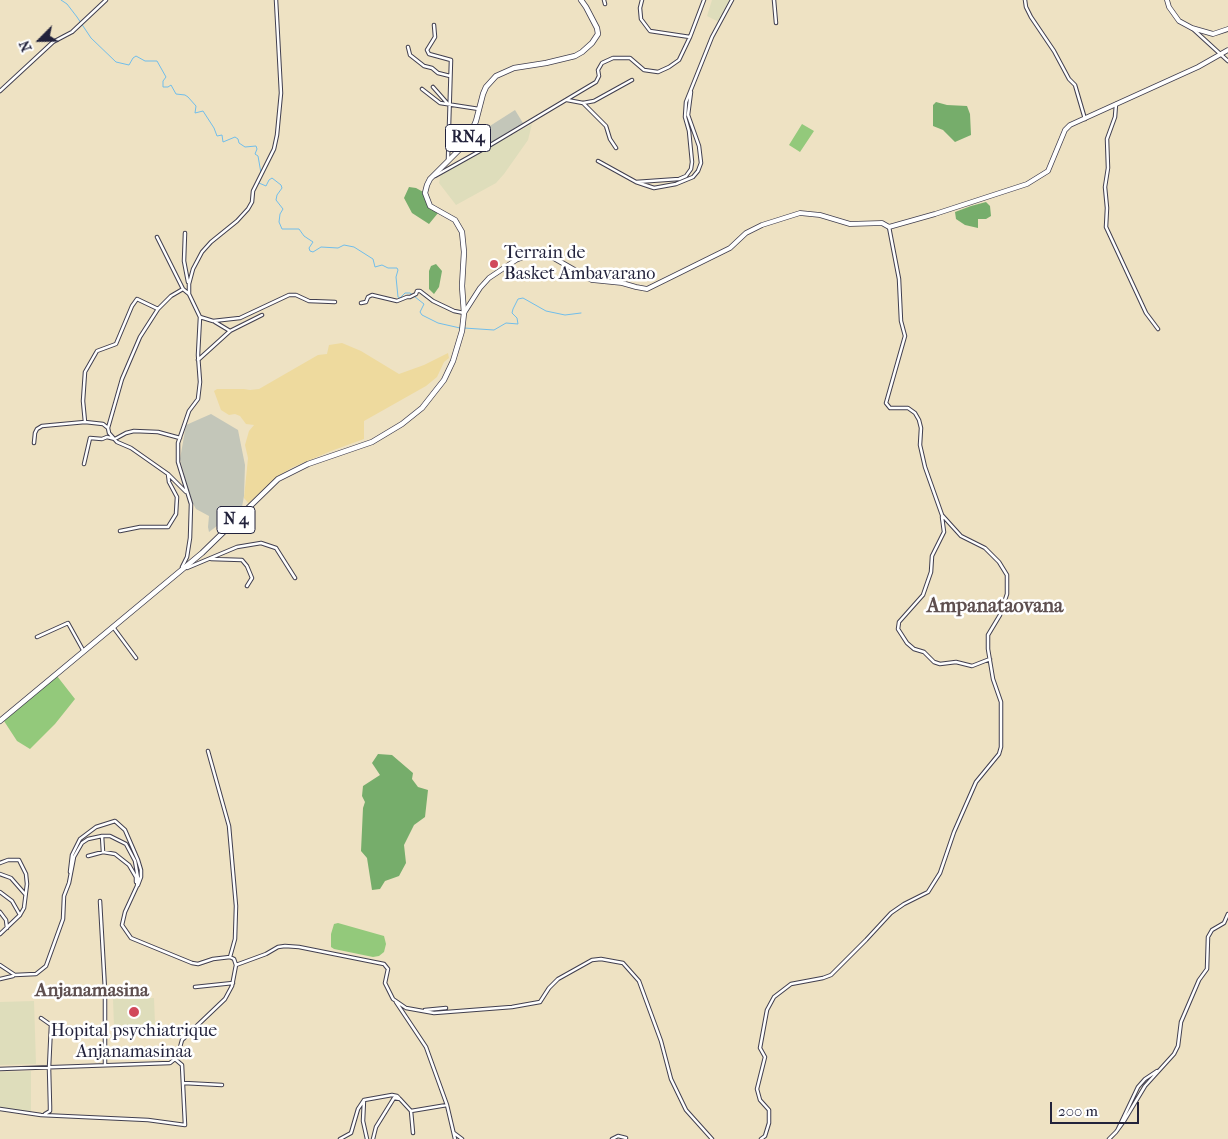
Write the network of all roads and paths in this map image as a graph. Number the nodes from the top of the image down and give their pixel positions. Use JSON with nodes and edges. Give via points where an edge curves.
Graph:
{"nodes":[{"id":1,"x":106,"y":0,"type":"edge"},
{"id":2,"x":276,"y":0,"type":"edge"},
{"id":3,"x":581,"y":0,"type":"edge"},
{"id":4,"x":642,"y":0,"type":"edge"},
{"id":5,"x":704,"y":0,"type":"edge"},
{"id":6,"x":732,"y":0,"type":"edge"},
{"id":7,"x":774,"y":0,"type":"edge"},
{"id":8,"x":1025,"y":0,"type":"edge"},
{"id":9,"x":1167,"y":0,"type":"edge"},
{"id":10,"x":776,"y":24,"type":"dead end"},
{"id":11,"x":434,"y":25,"type":"dead end"},
{"id":12,"x":1192,"y":28,"type":"junction"},
{"id":13,"x":1228,"y":29,"type":"edge"},
{"id":14,"x":690,"y":37,"type":"junction"},
{"id":15,"x":408,"y":47,"type":"dead end"},
{"id":16,"x":1228,"y":50,"type":"edge"},
{"id":17,"x":1221,"y":54,"type":"junction"},
{"id":18,"x":1228,"y":54,"type":"edge"},
{"id":19,"x":1228,"y":61,"type":"edge"},
{"id":20,"x":450,"y":76,"type":"junction"},
{"id":21,"x":632,"y":80,"type":"dead end"},
{"id":22,"x":433,"y":87,"type":"dead end"},
{"id":23,"x":691,"y":88,"type":"junction"},
{"id":24,"x":422,"y":89,"type":"dead end"},
{"id":25,"x":0,"y":91,"type":"edge"},
{"id":26,"x":566,"y":100,"type":"junction"},
{"id":27,"x":583,"y":103,"type":"junction"},
{"id":28,"x":1116,"y":104,"type":"junction"},
{"id":29,"x":449,"y":105,"type":"junction"},
{"id":30,"x":479,"y":109,"type":"junction"},
{"id":31,"x":1085,"y":119,"type":"junction"},
{"id":32,"x":616,"y":148,"type":"dead end"},
{"id":33,"x":448,"y":159,"type":"junction"},
{"id":34,"x":598,"y":161,"type":"dead end"},
{"id":35,"x":430,"y":179,"type":"junction"},
{"id":36,"x":636,"y":182,"type":"junction"},
{"id":37,"x":889,"y":227,"type":"junction"},
{"id":38,"x":185,"y":233,"type":"dead end"},
{"id":39,"x":156,"y":237,"type":"dead end"},
{"id":40,"x":189,"y":284,"type":"junction"},
{"id":41,"x":183,"y":289,"type":"junction"},
{"id":42,"x":189,"y":294,"type":"junction"},
{"id":43,"x":335,"y":302,"type":"dead end"},
{"id":44,"x":361,"y":303,"type":"dead end"},
{"id":45,"x":158,"y":309,"type":"junction"},
{"id":46,"x":464,"y":313,"type":"junction"},
{"id":47,"x":262,"y":315,"type":"dead end"},
{"id":48,"x":200,"y":317,"type":"junction"},
{"id":49,"x":213,"y":321,"type":"junction"},
{"id":50,"x":1158,"y":329,"type":"dead end"},
{"id":51,"x":230,"y":331,"type":"junction"},
{"id":52,"x":198,"y":360,"type":"junction"},
{"id":53,"x":85,"y":422,"type":"junction"},
{"id":54,"x":108,"y":428,"type":"junction"},
{"id":55,"x":180,"y":438,"type":"junction"},
{"id":56,"x":115,"y":439,"type":"junction"},
{"id":57,"x":34,"y":443,"type":"dead end"},
{"id":58,"x":84,"y":464,"type":"dead end"},
{"id":59,"x":168,"y":474,"type":"junction"},
{"id":60,"x":188,"y":494,"type":"junction"},
{"id":61,"x":942,"y":515,"type":"junction"},
{"id":62,"x":120,"y":531,"type":"dead end"},
{"id":63,"x":210,"y":560,"type":"junction"},
{"id":64,"x":181,"y":571,"type":"junction"},
{"id":65,"x":295,"y":578,"type":"dead end"},
{"id":66,"x":247,"y":586,"type":"dead end"},
{"id":67,"x":112,"y":627,"type":"junction"},
{"id":68,"x":37,"y":638,"type":"dead end"},
{"id":69,"x":83,"y":650,"type":"junction"},
{"id":70,"x":136,"y":658,"type":"dead end"},
{"id":71,"x":990,"y":659,"type":"junction"},
{"id":72,"x":0,"y":721,"type":"edge"},
{"id":73,"x":208,"y":751,"type":"dead end"},
{"id":74,"x":102,"y":836,"type":"junction"},
{"id":75,"x":103,"y":852,"type":"junction"},
{"id":76,"x":88,"y":856,"type":"dead end"},
{"id":77,"x":0,"y":863,"type":"edge"},
{"id":78,"x":0,"y":874,"type":"edge"},
{"id":79,"x":71,"y":874,"type":"junction"},
{"id":80,"x":137,"y":886,"type":"junction"},
{"id":81,"x":0,"y":892,"type":"edge"},
{"id":82,"x":25,"y":894,"type":"junction"},
{"id":83,"x":100,"y":901,"type":"dead end"},
{"id":84,"x":0,"y":912,"type":"edge"},
{"id":85,"x":1228,"y":914,"type":"edge"},
{"id":86,"x":20,"y":915,"type":"junction"},
{"id":87,"x":6,"y":928,"type":"junction"},
{"id":88,"x":0,"y":934,"type":"edge"},
{"id":89,"x":230,"y":957,"type":"junction"},
{"id":90,"x":0,"y":965,"type":"edge"},
{"id":91,"x":236,"y":965,"type":"junction"},
{"id":92,"x":15,"y":975,"type":"junction"},
{"id":93,"x":0,"y":979,"type":"edge"},
{"id":94,"x":233,"y":983,"type":"junction"},
{"id":95,"x":195,"y":987,"type":"dead end"},
{"id":96,"x":393,"y":999,"type":"junction"},
{"id":97,"x":446,"y":1008,"type":"dead end"},
{"id":98,"x":421,"y":1010,"type":"junction"},
{"id":99,"x":41,"y":1018,"type":"dead end"},
{"id":100,"x":175,"y":1059,"type":"junction"},
{"id":101,"x":106,"y":1064,"type":"junction"},
{"id":102,"x":49,"y":1068,"type":"junction"},
{"id":103,"x":0,"y":1069,"type":"edge"},
{"id":104,"x":184,"y":1083,"type":"junction"},
{"id":105,"x":222,"y":1085,"type":"dead end"},
{"id":106,"x":400,"y":1099,"type":"junction"},
{"id":107,"x":364,"y":1100,"type":"junction"},
{"id":108,"x":447,"y":1105,"type":"junction"},
{"id":109,"x":0,"y":1109,"type":"edge"},
{"id":110,"x":411,"y":1111,"type":"junction"},
{"id":111,"x":41,"y":1115,"type":"junction"},
{"id":112,"x":413,"y":1133,"type":"dead end"},
{"id":113,"x":454,"y":1133,"type":"junction"},
{"id":114,"x":626,"y":1138,"type":"edge"},
{"id":115,"x":340,"y":1139,"type":"edge"},
{"id":116,"x":367,"y":1139,"type":"edge"},
{"id":117,"x":373,"y":1139,"type":"edge"},
{"id":118,"x":455,"y":1139,"type":"edge"},
{"id":119,"x":462,"y":1139,"type":"edge"},
{"id":120,"x":612,"y":1139,"type":"edge"},
{"id":121,"x":712,"y":1139,"type":"edge"},
{"id":122,"x":761,"y":1139,"type":"edge"},
{"id":123,"x":1109,"y":1139,"type":"edge"}],
"edges":[{"from":1,"to":25,"type":"street","via":[[72,32],[53,42]]},
{"from":2,"to":40,"type":"street","via":[[281,93],[274,149],[253,191],[248,209],[202,252]]},
{"from":3,"to":30,"type":"main road","number":"RN4","via":[[597,28],[598,34],[592,43],[575,56],[514,68],[496,76],[486,87]]},
{"from":4,"to":14,"type":"street","via":[[641,19],[650,31]]},
{"from":5,"to":14,"type":"street"},
{"from":6,"to":23,"type":"street","via":[[712,37]]},
{"from":7,"to":10,"type":"street"},
{"from":8,"to":31,"type":"street","via":[[1031,17],[1075,85]]},
{"from":9,"to":12,"type":"street","via":[[1179,21]]},
{"from":11,"to":20,"type":"street","via":[[435,36],[427,50],[429,54],[451,60]]},
{"from":12,"to":13,"type":"street","via":[[1213,34]]},
{"from":12,"to":17,"type":"street"},
{"from":14,"to":26,"type":"street","via":[[679,60],[669,67],[658,72],[644,70],[630,58],[613,58],[602,63],[596,82]]},
{"from":15,"to":20,"type":"street","via":[[410,55],[424,66]]},
{"from":16,"to":17,"type":"street"},
{"from":17,"to":18,"type":"street"},
{"from":17,"to":19,"type":"street"},
{"from":17,"to":28,"type":"street"},
{"from":20,"to":29,"type":"street"},
{"from":21,"to":27,"type":"street","via":[[594,101]]},
{"from":22,"to":29,"type":"street"},
{"from":23,"to":36,"type":"street","via":[[685,108],[691,169],[679,179]]},
{"from":23,"to":36,"type":"street","via":[[688,115],[701,154],[698,171],[685,181],[664,187],[654,188]]},
{"from":24,"to":29,"type":"street","via":[[440,103]]},
{"from":26,"to":27,"type":"street"},
{"from":26,"to":35,"type":"street"},
{"from":27,"to":32,"type":"street","via":[[606,126]]},
{"from":28,"to":31,"type":"street"},
{"from":28,"to":50,"type":"street","via":[[1107,139],[1106,227],[1146,313]]},
{"from":29,"to":30,"type":"street"},
{"from":29,"to":33,"type":"street"},
{"from":30,"to":33,"type":"main road","number":"RN4","via":[[470,135]]},
{"from":31,"to":37,"type":"street","via":[[1065,130],[1052,166],[1027,184]]},
{"from":33,"to":35,"type":"main road","number":"RN4"},
{"from":34,"to":36,"type":"street"},
{"from":35,"to":46,"type":"main road","via":[[425,191],[427,202],[436,211],[455,220],[464,238]]},
{"from":37,"to":46,"type":"street","via":[[882,223],[850,224],[800,213],[754,229],[730,248],[647,289],[592,280],[552,257],[528,255],[489,278]]},
{"from":37,"to":61,"type":"street","via":[[899,279],[904,336],[886,403],[890,408],[908,408],[919,420],[923,460]]},
{"from":38,"to":40,"type":"street","via":[[184,261]]},
{"from":39,"to":41,"type":"street"},
{"from":40,"to":42,"type":"street"},
{"from":41,"to":42,"type":"street"},
{"from":41,"to":45,"type":"street"},
{"from":42,"to":48,"type":"street"},
{"from":43,"to":49,"type":"street","via":[[309,301],[289,295],[240,318]]},
{"from":44,"to":46,"type":"street","via":[[372,295],[397,301],[420,291],[454,311]]},
{"from":45,"to":53,"type":"street","via":[[137,299],[116,344],[97,351],[85,372]]},
{"from":45,"to":54,"type":"street","via":[[126,367]]},
{"from":46,"to":64,"type":"main road","number":"N 4","via":[[453,361],[444,380],[415,415],[372,442],[308,464],[278,479]]},
{"from":47,"to":51,"type":"street"},
{"from":48,"to":49,"type":"street"},
{"from":48,"to":52,"type":"street"},
{"from":49,"to":51,"type":"street"},
{"from":51,"to":52,"type":"street"},
{"from":52,"to":55,"type":"street","via":[[198,399],[189,411]]},
{"from":53,"to":54,"type":"street","via":[[103,424]]},
{"from":53,"to":57,"type":"street","via":[[42,426],[35,433]]},
{"from":54,"to":56,"type":"street"},
{"from":55,"to":56,"type":"street","via":[[158,432],[134,431]]},
{"from":55,"to":60,"type":"street","via":[[178,462]]},
{"from":56,"to":58,"type":"street","via":[[90,438]]},
{"from":56,"to":59,"type":"street"},
{"from":59,"to":60,"type":"street"},
{"from":59,"to":62,"type":"street","via":[[177,497],[176,514],[168,527]]},
{"from":60,"to":64,"type":"street","via":[[191,504],[190,538]]},
{"from":61,"to":71,"type":"street","via":[[961,536],[985,548],[1006,575],[1007,594],[988,635]]},
{"from":61,"to":71,"type":"street","via":[[944,532],[932,556],[925,590],[899,622],[898,629],[914,649],[940,664],[956,662],[972,666]]},
{"from":63,"to":64,"type":"street"},
{"from":63,"to":65,"type":"street","via":[[237,547],[267,544],[276,548]]},
{"from":63,"to":66,"type":"street","via":[[242,560],[252,578]]},
{"from":64,"to":67,"type":"main road","number":"N 4"},
{"from":67,"to":69,"type":"main road","number":"N 4"},
{"from":67,"to":70,"type":"street"},
{"from":68,"to":69,"type":"street","via":[[68,623]]},
{"from":69,"to":72,"type":"main road","number":"N 4"},
{"from":71,"to":122,"type":"street","via":[[1001,702],[1001,747],[976,782],[940,873],[928,892],[891,913],[831,974],[791,984],[774,997],[767,1010],[760,1048],[765,1057],[758,1089],[760,1100],[769,1110],[770,1123],[766,1136]]},
{"from":73,"to":89,"type":"street","via":[[229,826],[236,906],[235,939]]},
{"from":74,"to":75,"type":"street"},
{"from":74,"to":79,"type":"street","via":[[82,843],[74,857]]},
{"from":74,"to":80,"type":"street","via":[[120,840],[130,850],[138,871]]},
{"from":75,"to":76,"type":"street"},
{"from":75,"to":80,"type":"street","via":[[115,854],[130,866]]},
{"from":77,"to":82,"type":"street","via":[[18,860],[26,874]]},
{"from":78,"to":82,"type":"street","via":[[11,878]]},
{"from":79,"to":80,"type":"street","via":[[72,855],[80,839],[96,827],[115,821],[125,830],[138,860],[141,877]]},
{"from":79,"to":92,"type":"street","via":[[64,896],[63,919],[46,966],[36,974]]},
{"from":80,"to":89,"type":"street","via":[[122,925],[131,938],[192,963]]},
{"from":81,"to":86,"type":"street","via":[[12,901]]},
{"from":82,"to":86,"type":"street"},
{"from":83,"to":101,"type":"street"},
{"from":84,"to":87,"type":"street","via":[[6,920]]},
{"from":85,"to":123,"type":"street","via":[[1224,923],[1212,930],[1208,937],[1207,969],[1181,1022],[1174,1054],[1145,1086]]},
{"from":86,"to":87,"type":"street"},
{"from":87,"to":88,"type":"street"},
{"from":89,"to":91,"type":"street"},
{"from":90,"to":92,"type":"street"},
{"from":91,"to":94,"type":"street"},
{"from":91,"to":96,"type":"street","via":[[285,946],[384,964],[388,969],[385,983]]},
{"from":92,"to":93,"type":"street"},
{"from":94,"to":95,"type":"street"},
{"from":94,"to":100,"type":"street","via":[[225,999],[182,1040]]},
{"from":96,"to":98,"type":"street","via":[[406,1008]]},
{"from":96,"to":108,"type":"street","via":[[426,1047]]},
{"from":97,"to":98,"type":"street"},
{"from":98,"to":121,"type":"street","via":[[434,1014],[469,1012],[540,1002],[558,979],[592,960],[623,963],[639,981],[671,1079],[686,1110]]},
{"from":99,"to":102,"type":"street","via":[[52,1025]]},
{"from":100,"to":101,"type":"street","via":[[170,1062]]},
{"from":100,"to":104,"type":"street","via":[[182,1065]]},
{"from":101,"to":102,"type":"street"},
{"from":102,"to":103,"type":"street"},
{"from":102,"to":111,"type":"street","via":[[50,1111]]},
{"from":104,"to":105,"type":"street"},
{"from":104,"to":111,"type":"street","via":[[185,1125]]},
{"from":106,"to":107,"type":"street","via":[[392,1095]]},
{"from":106,"to":110,"type":"street"},
{"from":106,"to":117,"type":"street","via":[[394,1098],[376,1127]]},
{"from":107,"to":115,"type":"street","via":[[351,1133]]},
{"from":107,"to":116,"type":"street","via":[[363,1121]]},
{"from":108,"to":110,"type":"street"},
{"from":108,"to":113,"type":"street"},
{"from":109,"to":111,"type":"street"},
{"from":110,"to":112,"type":"street"},
{"from":113,"to":118,"type":"street"},
{"from":113,"to":119,"type":"street"},
{"from":114,"to":120,"type":"street","via":[[618,1136]]}]}
